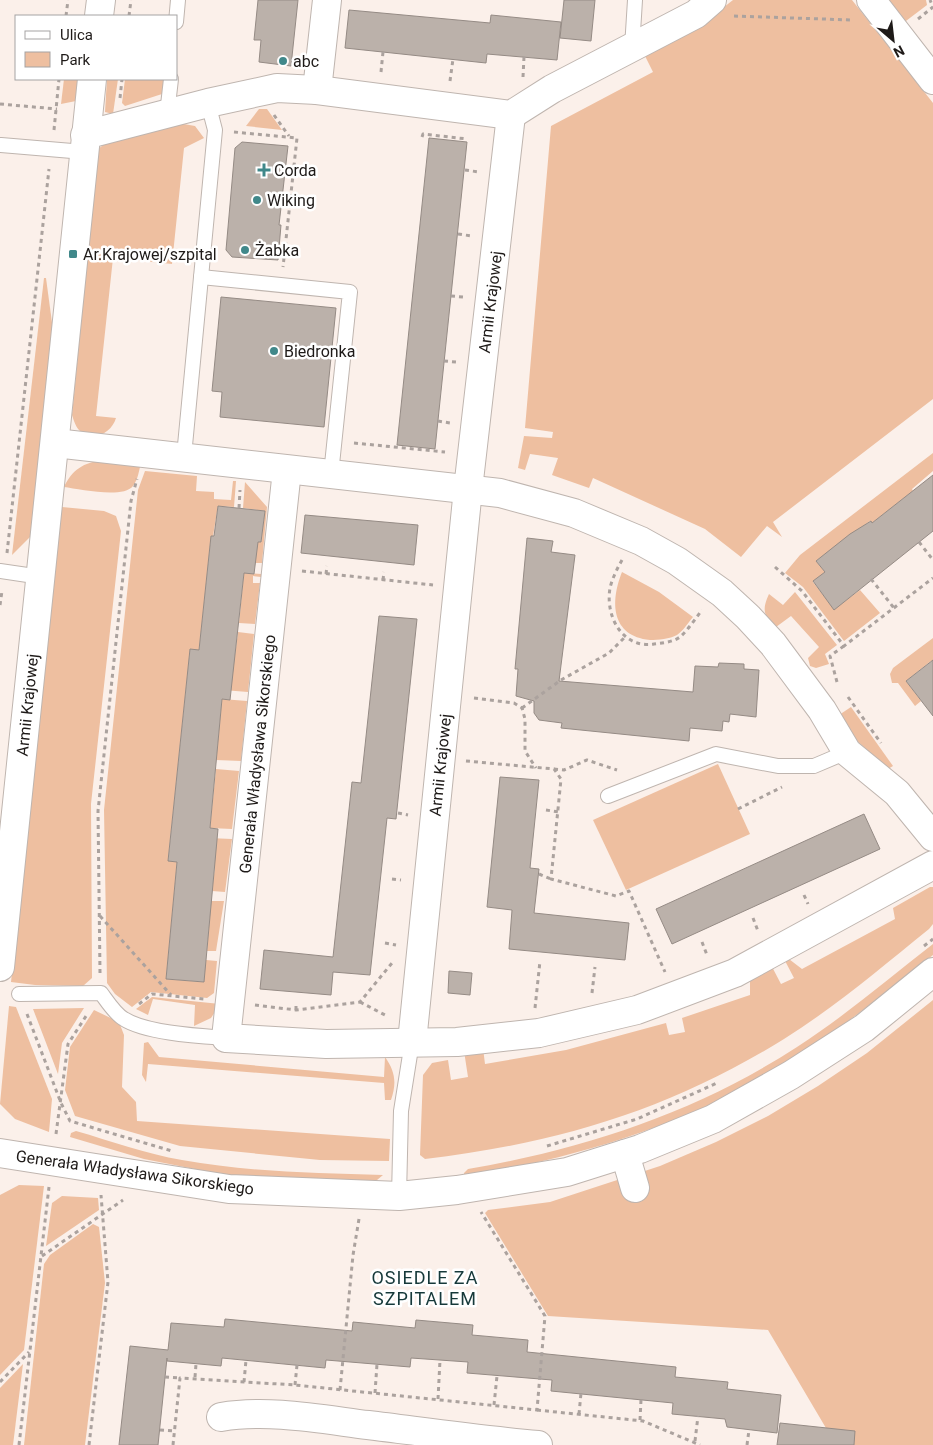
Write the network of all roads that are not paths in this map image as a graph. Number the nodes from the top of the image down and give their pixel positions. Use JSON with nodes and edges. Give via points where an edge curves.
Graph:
{"nodes":[{"id":1,"x":100,"y":0,"type":"edge"},
{"id":2,"x":178,"y":0,"type":"edge"},
{"id":3,"x":327,"y":0,"type":"edge"},
{"id":4,"x":635,"y":0,"type":"edge"},
{"id":5,"x":875,"y":6,"type":"edge"},
{"id":6,"x":704,"y":7,"type":"edge"},
{"id":7,"x":99,"y":15,"type":"edge"},
{"id":8,"x":177,"y":15,"type":"edge"},
{"id":9,"x":632,"y":48,"type":"junction"},
{"id":10,"x":92,"y":80,"type":"edge"},
{"id":11,"x":171,"y":80,"type":"edge"},
{"id":12,"x":933,"y":80,"type":"edge"},
{"id":13,"x":317,"y":90,"type":"junction"},
{"id":14,"x":208,"y":103,"type":"junction"},
{"id":15,"x":168,"y":114,"type":"junction"},
{"id":16,"x":511,"y":115,"type":"junction"},
{"id":17,"x":85,"y":143,"type":"junction"},
{"id":18,"x":1,"y":145,"type":"edge"},
{"id":19,"x":201,"y":277,"type":"junction"},
{"id":20,"x":55,"y":443,"type":"junction"},
{"id":21,"x":184,"y":456,"type":"junction"},
{"id":22,"x":287,"y":470,"type":"junction"},
{"id":23,"x":331,"y":474,"type":"junction"},
{"id":24,"x":468,"y":488,"type":"junction"},
{"id":25,"x":2,"y":572,"type":"edge"},
{"id":26,"x":40,"y":577,"type":"junction"},
{"id":27,"x":847,"y":752,"type":"junction"},
{"id":28,"x":608,"y":796,"type":"dead end"},
{"id":29,"x":933,"y":837,"type":"edge"},
{"id":30,"x":933,"y":865,"type":"edge"},
{"id":31,"x":925,"y":961,"type":"edge"},
{"id":32,"x":0,"y":967,"type":"edge"},
{"id":33,"x":20,"y":994,"type":"road end"},
{"id":34,"x":412,"y":1037,"type":"junction"},
{"id":35,"x":226,"y":1038,"type":"junction"},
{"id":36,"x":0,"y":1152,"type":"edge"},
{"id":37,"x":624,"y":1154,"type":"junction"},
{"id":38,"x":635,"y":1188,"type":"dead end"},
{"id":39,"x":399,"y":1196,"type":"junction"},
{"id":40,"x":221,"y":1417,"type":"dead end"},
{"id":41,"x":426,"y":1439,"type":"edge"},
{"id":42,"x":538,"y":1445,"type":"edge"}],
"edges":[{"from":1,"to":7,"type":"street"},
{"from":2,"to":8,"type":"lane"},
{"from":3,"to":13,"type":"street"},
{"from":4,"to":9,"type":"lane"},
{"from":5,"to":12,"type":"street"},
{"from":6,"to":9,"type":"street"},
{"from":9,"to":16,"type":"street","via":[[552,89]]},
{"from":10,"to":17,"type":"street","name":"Armii Krajowej"},
{"from":11,"to":15,"type":"lane"},
{"from":13,"to":14,"type":"street","via":[[264,90]]},
{"from":13,"to":16,"type":"street"},
{"from":14,"to":15,"type":"street"},
{"from":14,"to":19,"type":"lane","via":[[215,130]]},
{"from":15,"to":17,"type":"street"},
{"from":16,"to":24,"type":"street","name":"Armii Krajowej"},
{"from":17,"to":18,"type":"lane","via":[[52,149]]},
{"from":17,"to":20,"type":"street","name":"Armii Krajowej"},
{"from":19,"to":21,"type":"lane"},
{"from":19,"to":23,"type":"lane","via":[[350,292]]},
{"from":20,"to":21,"type":"street"},
{"from":20,"to":26,"type":"street","name":"Armii Krajowej"},
{"from":21,"to":22,"type":"street"},
{"from":22,"to":23,"type":"street"},
{"from":22,"to":35,"type":"street","name":"Generała Władysława Sikorskiego"},
{"from":23,"to":24,"type":"street"},
{"from":24,"to":27,"type":"street","via":[[574,513],[641,541],[677,561],[722,593],[773,644],[822,710]]},
{"from":24,"to":34,"type":"street","name":"Armii Krajowej"},
{"from":25,"to":26,"type":"lane"},
{"from":26,"to":32,"type":"street","name":"Armii Krajowej"},
{"from":27,"to":28,"type":"lane","via":[[814,766],[778,766],[716,754]]},
{"from":27,"to":29,"type":"street","via":[[897,793]]},
{"from":30,"to":34,"type":"street","via":[[735,972],[637,1010],[539,1033],[458,1042]]},
{"from":31,"to":37,"type":"street","name":"Generała Władysława Sikorskiego","via":[[864,1028],[791,1075],[713,1119]]},
{"from":33,"to":35,"type":"lane","via":[[100,993],[122,1018],[134,1025],[192,1036]]},
{"from":34,"to":35,"type":"street","via":[[326,1044]]},
{"from":34,"to":39,"type":"lane","via":[[400,1111]]},
{"from":36,"to":39,"type":"street","name":"Generała Władysława Sikorskiego","via":[[229,1189]]},
{"from":37,"to":38,"type":"street"},
{"from":37,"to":39,"type":"street","name":"Generała Władysława Sikorskiego","via":[[566,1172]]},
{"from":40,"to":41,"type":"street","via":[[254,1414],[331,1420]]},
{"from":41,"to":42,"type":"street"}]}
